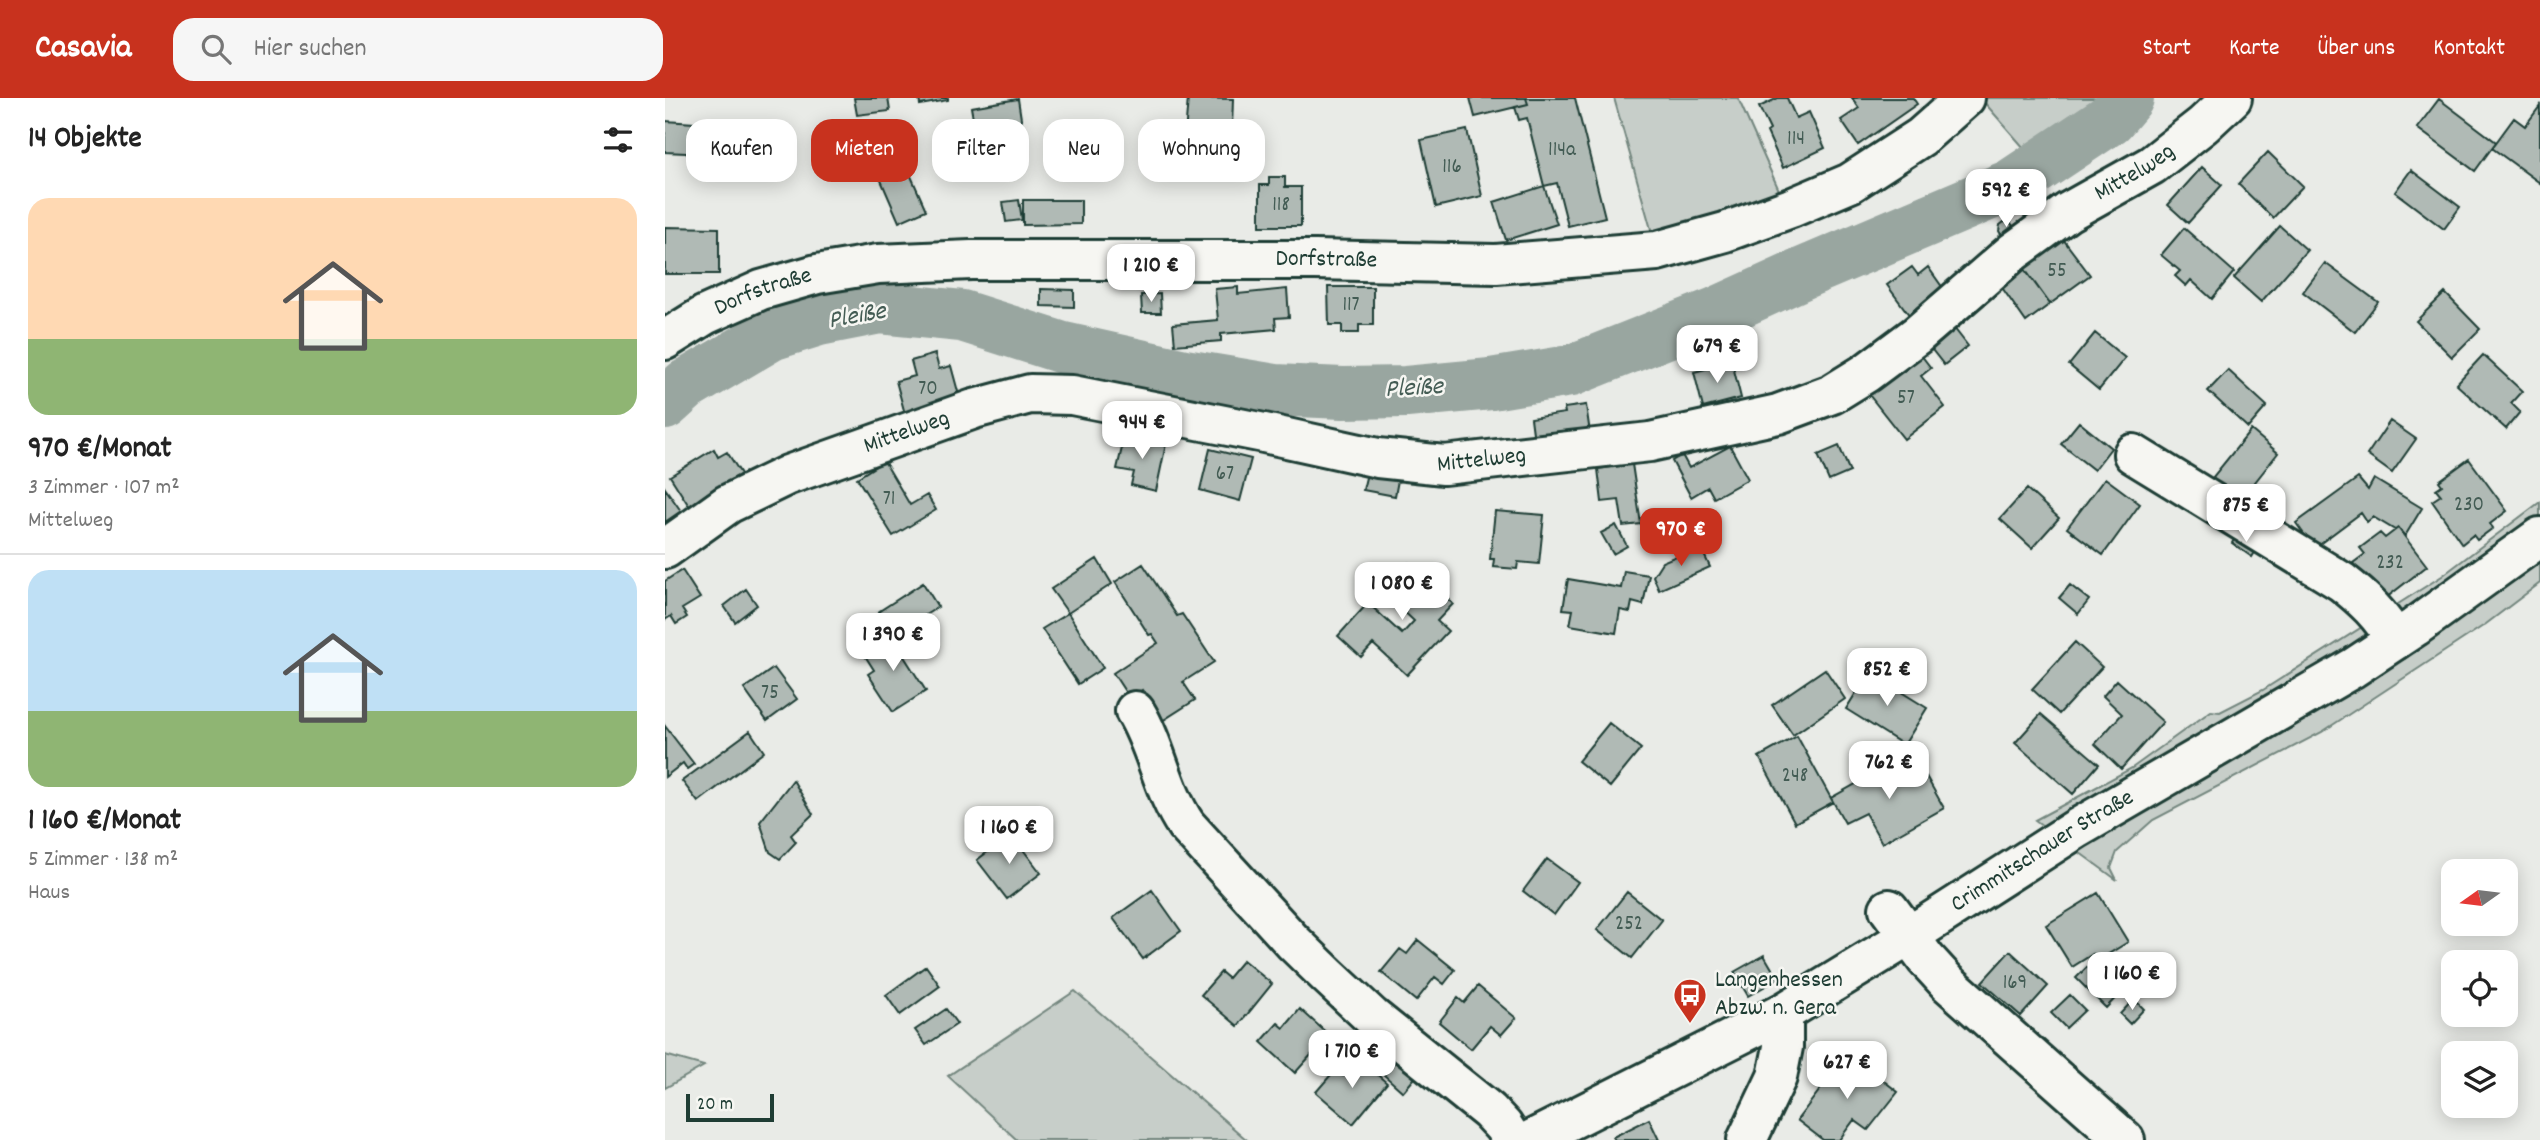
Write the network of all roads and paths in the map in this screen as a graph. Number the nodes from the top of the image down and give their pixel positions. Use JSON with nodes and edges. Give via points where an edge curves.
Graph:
{"nodes":[{"id":1,"x":1965,"y":98,"type":"edge"},
{"id":2,"x":2232,"y":98,"type":"edge"},
{"id":3,"x":665,"y":340,"type":"edge"},
{"id":4,"x":2133,"y":454,"type":"dead end"},
{"id":5,"x":2540,"y":537,"type":"edge"},
{"id":6,"x":665,"y":549,"type":"edge"},
{"id":7,"x":2395,"y":640,"type":"junction"},
{"id":8,"x":1135,"y":711,"type":"dead end"},
{"id":9,"x":1899,"y":923,"type":"junction"},
{"id":10,"x":1783,"y":1013,"type":"junction"},
{"id":11,"x":1512,"y":1140,"type":"edge"},
{"id":12,"x":1531,"y":1140,"type":"edge"},
{"id":13,"x":1747,"y":1140,"type":"edge"},
{"id":14,"x":2125,"y":1140,"type":"edge"}],
"edges":[{"from":1,"to":3,"type":"street","name":"Dorfstraße","via":[[1921,137],[1850,183],[1725,232],[1657,251],[1496,264],[1315,260],[879,264],[817,274],[761,290],[705,315]]},
{"from":2,"to":6,"type":"street","name":"Mittelweg","via":[[2153,165],[2068,212],[2013,252],[1866,373],[1832,394],[1778,414],[1650,442],[1444,465],[1378,458],[1072,395],[1030,394],[974,409],[788,475],[728,504]]},
{"from":4,"to":7,"type":"street","via":[[2342,582],[2384,620]]},
{"from":5,"to":7,"type":"street","name":"Crimmitschauer Straße"},
{"from":7,"to":9,"type":"street","name":"Crimmitschauer Straße","via":[[2076,828]]},
{"from":8,"to":11,"type":"street","via":[[1148,731],[1175,808],[1186,825],[1293,942],[1372,1017],[1489,1111]]},
{"from":9,"to":10,"type":"street","name":"Crimmitschauer Straße"},
{"from":9,"to":14,"type":"street","via":[[1948,983]]},
{"from":10,"to":12,"type":"street","name":"Crimmitschauer Straße"},
{"from":10,"to":13,"type":"street","via":[[1777,1076]]}]}
